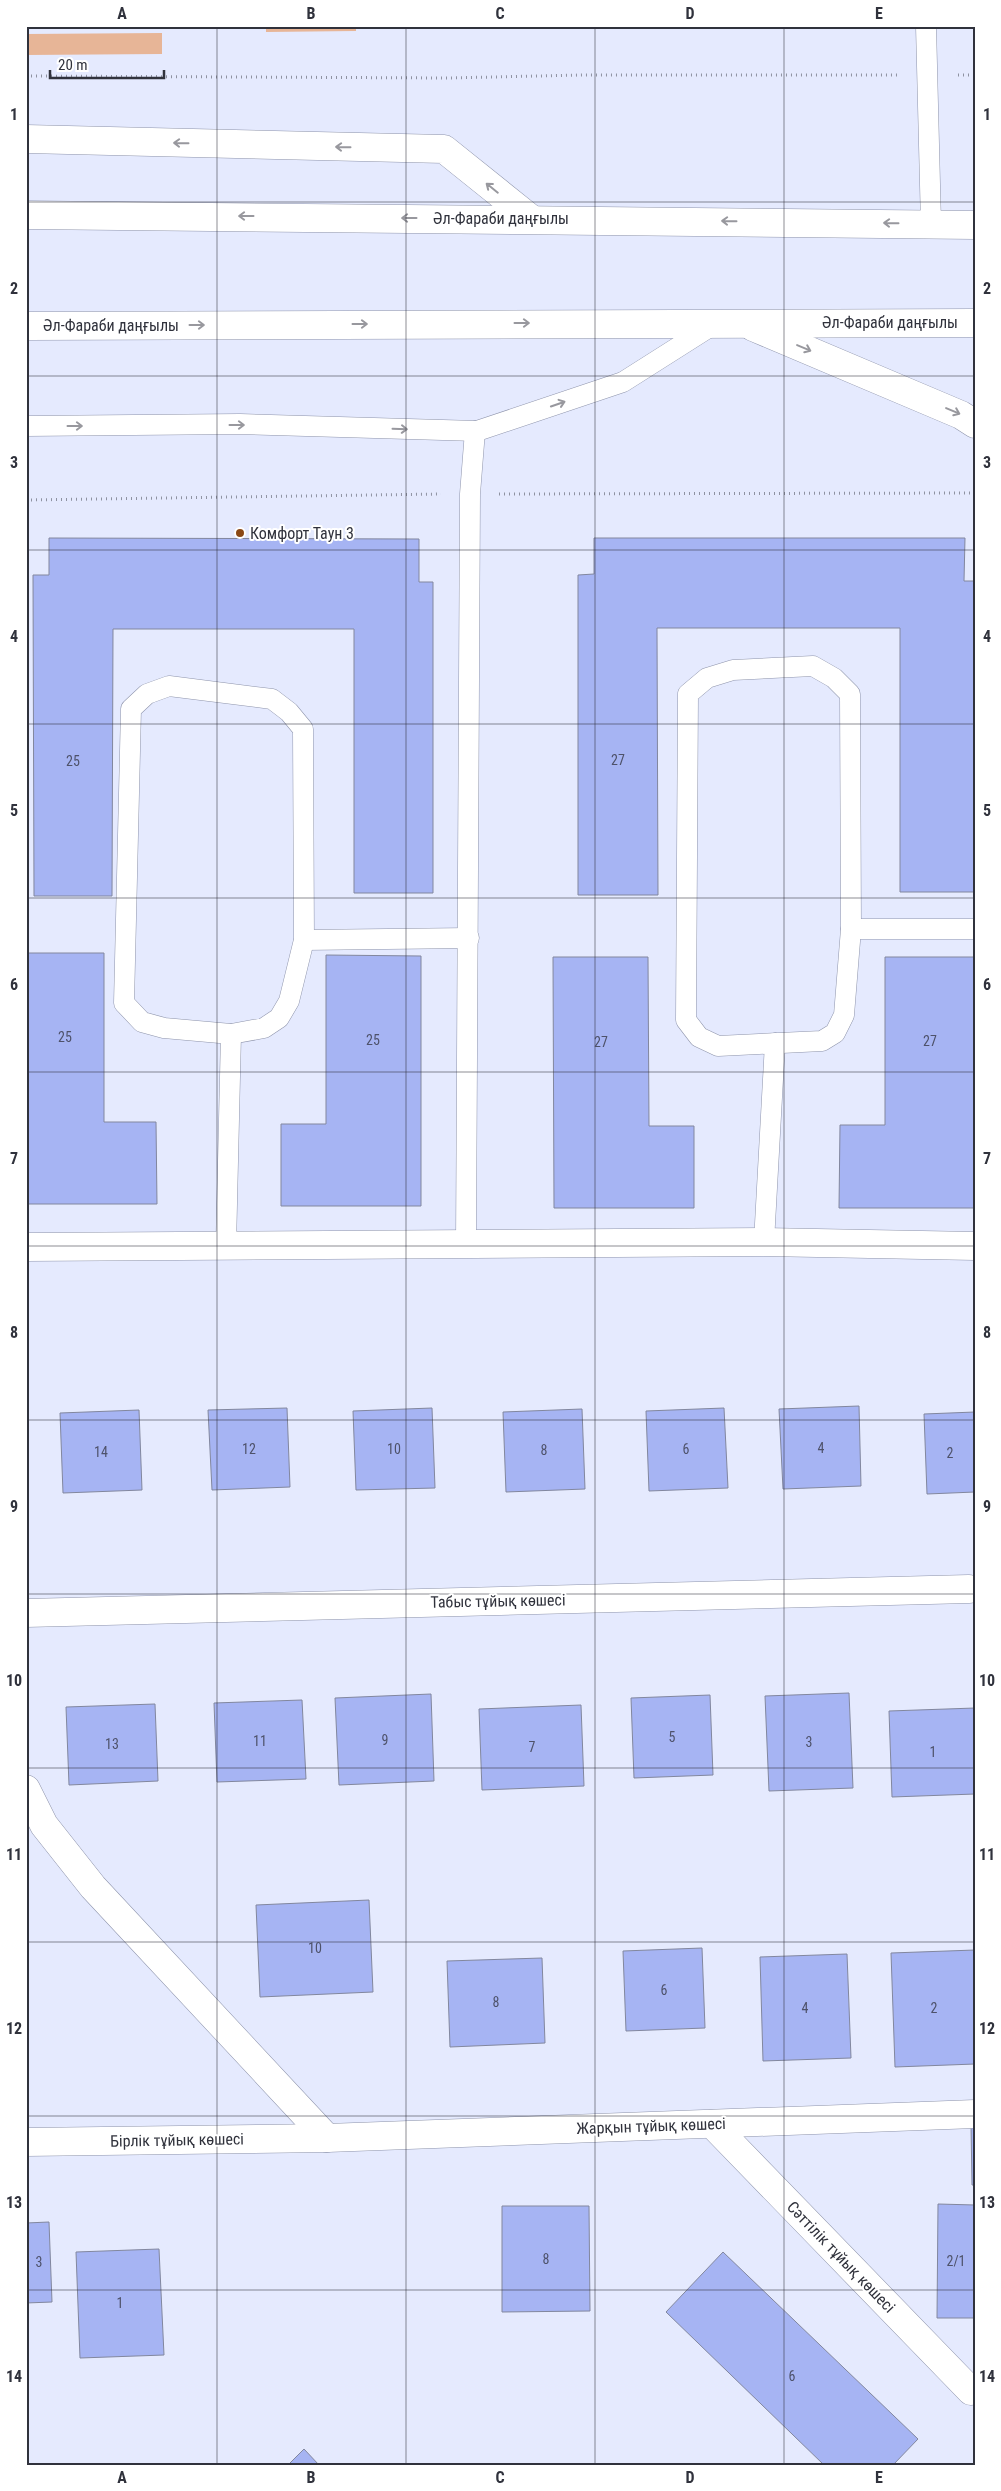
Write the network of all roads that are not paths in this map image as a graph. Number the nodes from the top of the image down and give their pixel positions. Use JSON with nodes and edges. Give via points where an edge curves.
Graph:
{"nodes":[{"id":1,"x":926,"y":26,"type":"edge"},
{"id":2,"x":26,"y":139,"type":"edge"},
{"id":3,"x":26,"y":215,"type":"edge"},
{"id":4,"x":530,"y":218,"type":"junction"},
{"id":5,"x":931,"y":224,"type":"junction"},
{"id":6,"x":975,"y":224,"type":"edge"},
{"id":7,"x":730,"y":322,"type":"junction"},
{"id":8,"x":975,"y":323,"type":"edge"},
{"id":9,"x":26,"y":326,"type":"edge"},
{"id":10,"x":975,"y":424,"type":"edge"},
{"id":11,"x":26,"y":426,"type":"edge"},
{"id":12,"x":475,"y":431,"type":"junction"},
{"id":13,"x":851,"y":929,"type":"junction"},
{"id":14,"x":975,"y":929,"type":"edge"},
{"id":15,"x":469,"y":938,"type":"junction"},
{"id":16,"x":304,"y":940,"type":"junction"},
{"id":17,"x":231,"y":1034,"type":"junction"},
{"id":18,"x":775,"y":1044,"type":"junction"},
{"id":19,"x":764,"y":1242,"type":"junction"},
{"id":20,"x":466,"y":1245,"type":"junction"},
{"id":21,"x":226,"y":1246,"type":"junction"},
{"id":22,"x":975,"y":1246,"type":"edge"},
{"id":23,"x":26,"y":1248,"type":"edge"},
{"id":24,"x":969,"y":1589,"type":"dead end"},
{"id":25,"x":26,"y":1612,"type":"edge"},
{"id":26,"x":26,"y":1789,"type":"edge"},
{"id":27,"x":975,"y":2114,"type":"edge"},
{"id":28,"x":712,"y":2124,"type":"junction"},
{"id":29,"x":327,"y":2138,"type":"junction"},
{"id":30,"x":26,"y":2142,"type":"edge"},
{"id":31,"x":971,"y":2391,"type":"dead end"}],
"edges":[{"from":1,"to":5,"type":"lane"},
{"from":4,"to":2,"type":"street","one_way":true,"via":[[444,149]]},
{"from":4,"to":3,"type":"street","name":"Әл-Фараби даңғылы","one_way":true},
{"from":5,"to":4,"type":"street","name":"Әл-Фараби даңғылы","one_way":true},
{"from":5,"to":6,"type":"street","name":"Әл-Фараби даңғылы"},
{"from":7,"to":8,"type":"street","name":"Әл-Фараби даңғылы"},
{"from":9,"to":7,"type":"street","name":"Әл-Фараби даңғылы","one_way":true},
{"from":7,"to":10,"type":"street","one_way":true,"via":[[962,415]]},
{"from":12,"to":7,"type":"lane","one_way":true,"via":[[623,382]]},
{"from":11,"to":12,"type":"lane","one_way":true,"via":[[240,424]]},
{"from":12,"to":15,"type":"lane","via":[[470,494]]},
{"from":13,"to":14,"type":"lane"},
{"from":13,"to":18,"type":"lane","via":[[844,1015],[835,1033],[822,1041]]},
{"from":13,"to":18,"type":"lane","via":[[850,694],[834,678],[813,666],[732,670],[706,678],[688,694],[686,1020],[699,1037],[718,1046]]},
{"from":15,"to":16,"type":"lane"},
{"from":15,"to":20,"type":"lane"},
{"from":16,"to":17,"type":"lane","via":[[289,1001],[279,1018],[264,1028]]},
{"from":16,"to":17,"type":"lane","via":[[303,729],[272,699],[169,686],[147,694],[130,710],[124,1003],[142,1022],[164,1028]]},
{"from":17,"to":21,"type":"lane"},
{"from":18,"to":19,"type":"lane"},
{"from":19,"to":20,"type":"street"},
{"from":19,"to":22,"type":"street"},
{"from":20,"to":21,"type":"street"},
{"from":21,"to":23,"type":"street"},
{"from":24,"to":25,"type":"street","name":"Табыс тұйық көшесі"},
{"from":26,"to":29,"type":"street","via":[[44,1825],[93,1888]]},
{"from":27,"to":28,"type":"street","name":"Жарқын тұйық көшесі"},
{"from":28,"to":29,"type":"street","name":"Жарқын тұйық көшесі"},
{"from":28,"to":31,"type":"street","name":"Сәттілік тұйық көшесі"},
{"from":29,"to":30,"type":"street","name":"Бірлік тұйық көшесі"}]}
